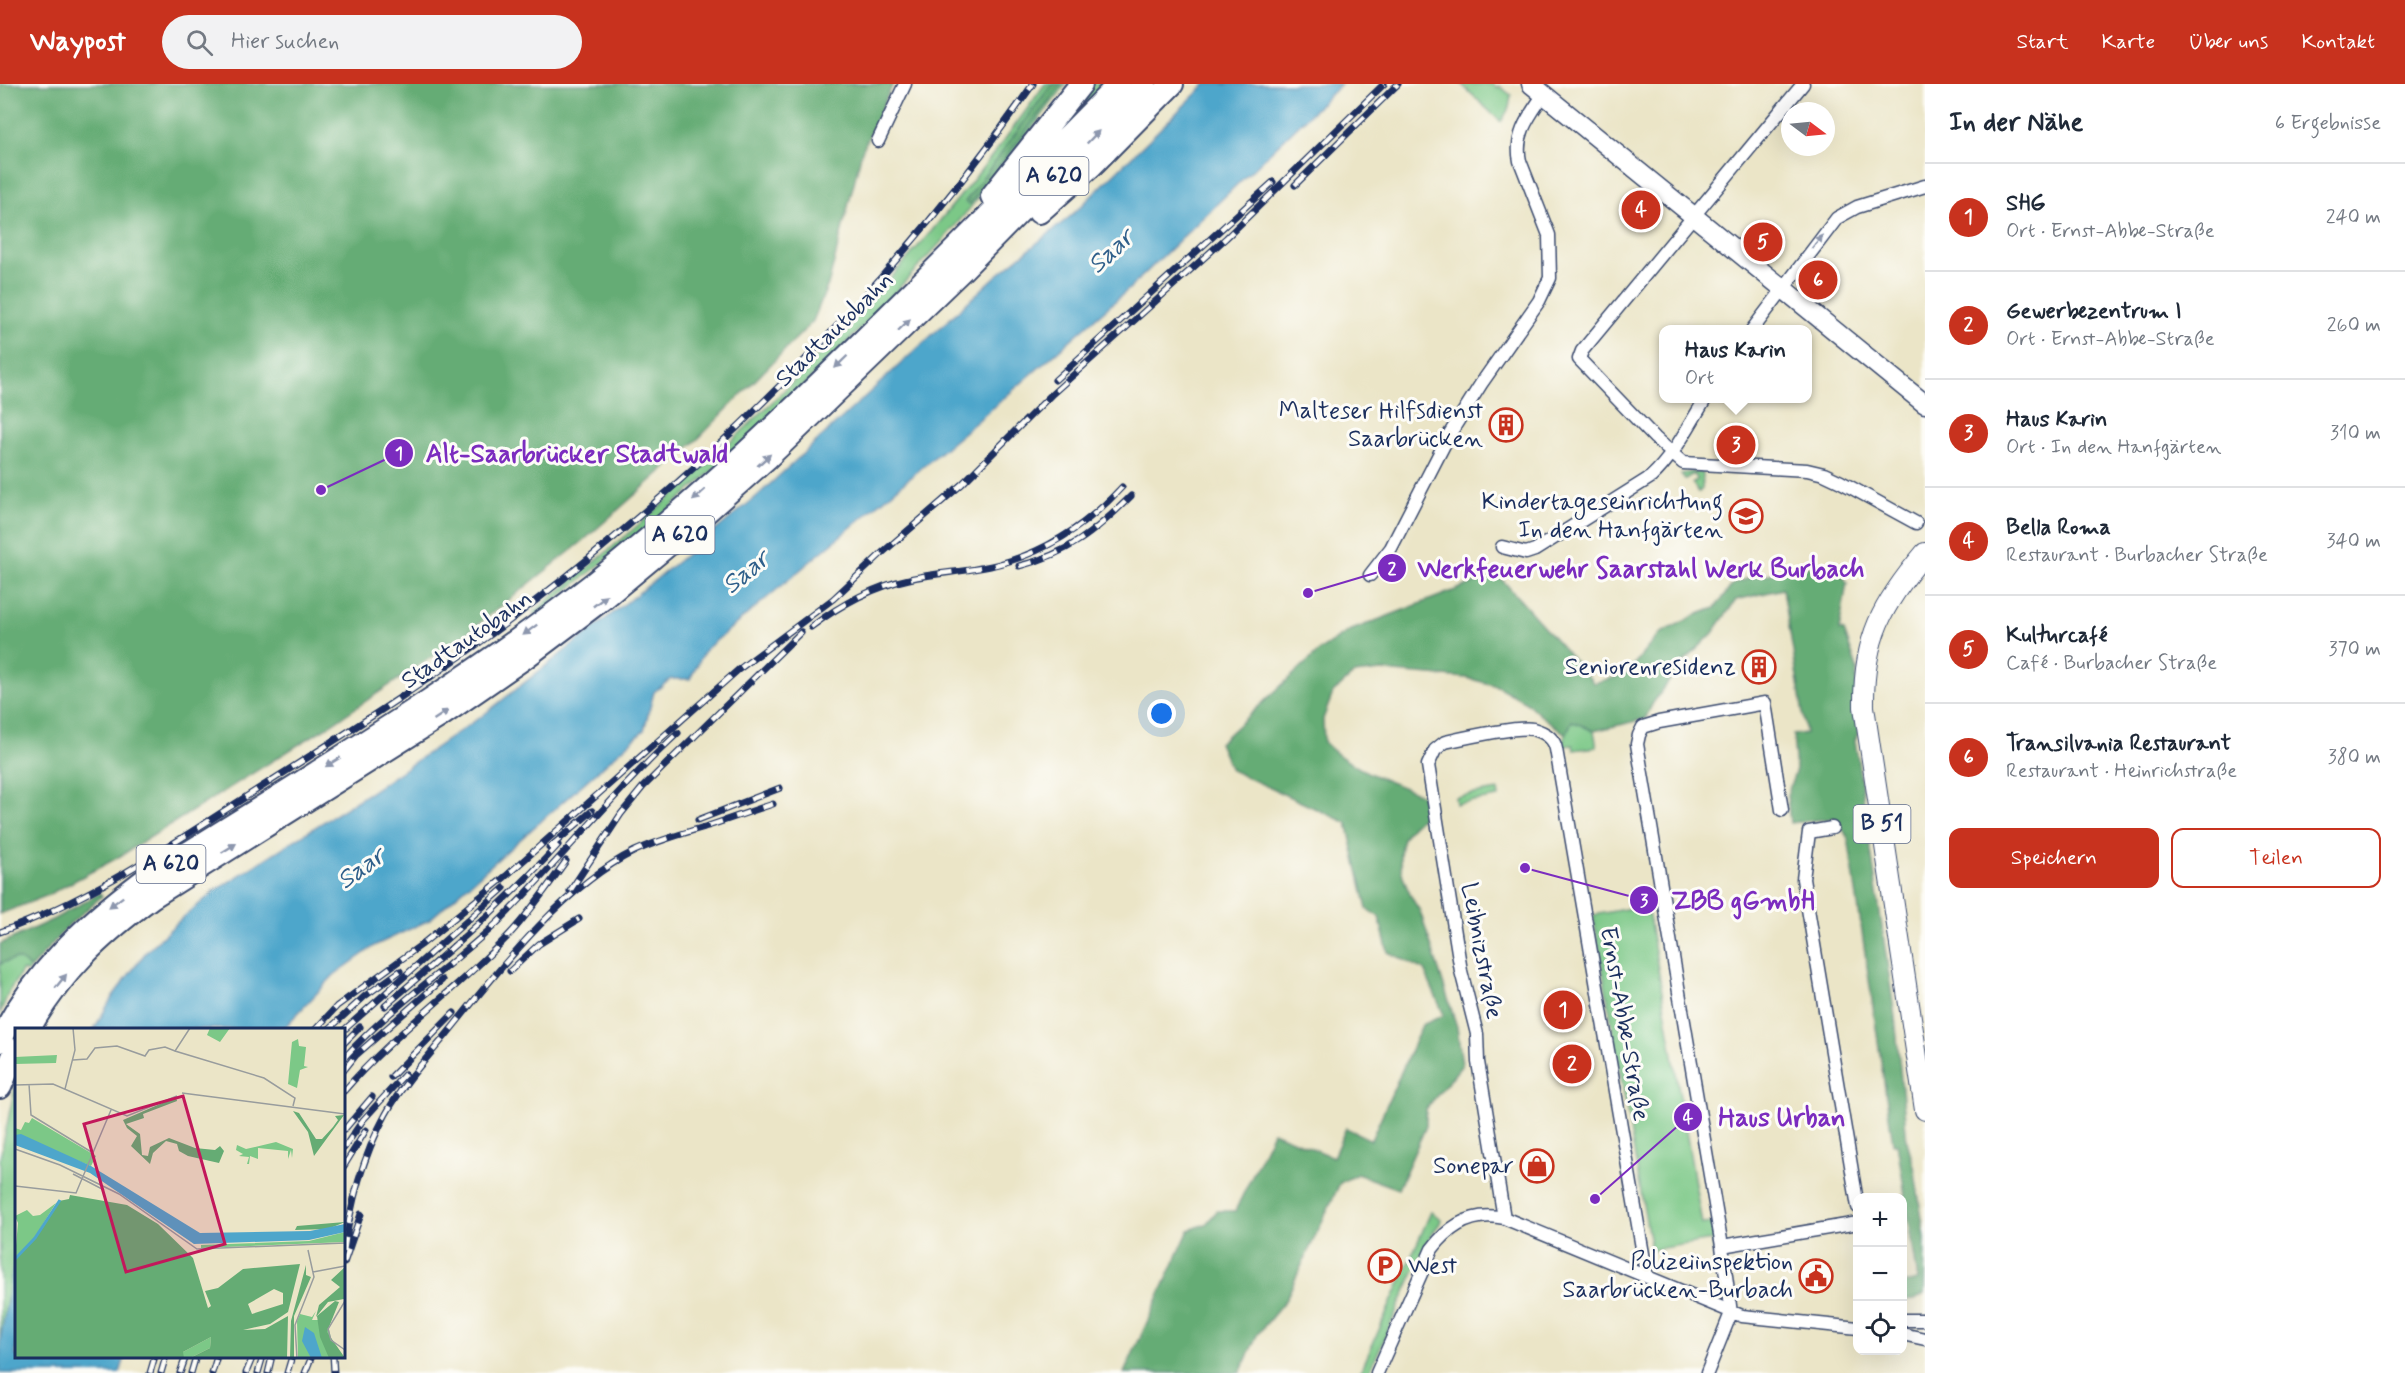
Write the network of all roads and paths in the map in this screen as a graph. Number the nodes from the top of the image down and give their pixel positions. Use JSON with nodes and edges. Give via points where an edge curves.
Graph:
{"nodes":[{"id":1,"x":905,"y":84,"type":"edge"},
{"id":2,"x":1081,"y":84,"type":"edge"},
{"id":3,"x":1119,"y":84,"type":"edge"},
{"id":4,"x":1803,"y":84,"type":"edge"},
{"id":5,"x":1160,"y":87,"type":"edge"},
{"id":6,"x":1542,"y":87,"type":"edge"},
{"id":7,"x":878,"y":141,"type":"dead end"},
{"id":8,"x":1925,"y":186,"type":"edge"},
{"id":9,"x":1694,"y":217,"type":"junction"},
{"id":10,"x":957,"y":262,"type":"junction"},
{"id":11,"x":1782,"y":288,"type":"junction"},
{"id":12,"x":1756,"y":325,"type":"edge"},
{"id":13,"x":1703,"y":403,"type":"edge"},
{"id":14,"x":1925,"y":404,"type":"edge"},
{"id":15,"x":1671,"y":453,"type":"junction"},
{"id":16,"x":1916,"y":523,"type":"dead end"},
{"id":17,"x":1502,"y":547,"type":"dead end"},
{"id":18,"x":1925,"y":553,"type":"edge"},
{"id":19,"x":1370,"y":575,"type":"dead end"},
{"id":20,"x":1489,"y":734,"type":"joint"},
{"id":21,"x":1782,"y":810,"type":"dead end"},
{"id":22,"x":1832,"y":828,"type":"dead end"},
{"id":23,"x":29,"y":1028,"type":"edge"},
{"id":24,"x":0,"y":1041,"type":"edge"},
{"id":25,"x":15,"y":1052,"type":"edge"},
{"id":26,"x":0,"y":1087,"type":"edge"},
{"id":27,"x":1925,"y":1110,"type":"edge"},
{"id":28,"x":1855,"y":1193,"type":"edge"},
{"id":29,"x":1503,"y":1218,"type":"junction"},
{"id":30,"x":1853,"y":1223,"type":"edge"},
{"id":31,"x":1722,"y":1246,"type":"junction"},
{"id":32,"x":1647,"y":1277,"type":"junction"},
{"id":33,"x":1731,"y":1313,"type":"junction"},
{"id":34,"x":1907,"y":1320,"type":"edge"},
{"id":35,"x":1925,"y":1320,"type":"edge"},
{"id":36,"x":1853,"y":1326,"type":"edge"},
{"id":37,"x":1907,"y":1335,"type":"edge"},
{"id":38,"x":1925,"y":1339,"type":"edge"},
{"id":39,"x":1377,"y":1373,"type":"edge"},
{"id":40,"x":1707,"y":1373,"type":"edge"}],
"edges":[{"from":1,"to":7,"type":"street"},
{"from":2,"to":10,"type":"highway","via":[[1000,185]]},
{"from":3,"to":10,"type":"highway","number":"A 620","one_way":true},
{"from":4,"to":9,"type":"street"},
{"from":5,"to":10,"type":"highway","via":[[1091,166],[1011,236]]},
{"from":6,"to":9,"type":"main road"},
{"from":6,"to":19,"type":"street","via":[[1524,125],[1518,150],[1549,235],[1550,278],[1454,426],[1391,548]]},
{"from":11,"to":8,"type":"street","one_way":true,"via":[[1837,218],[1857,207]]},
{"from":9,"to":11,"type":"main road"},
{"from":9,"to":15,"type":"street","via":[[1579,359]]},
{"from":23,"to":10,"type":"highway","name":"Stadtautobahn","number":"A 620","one_way":true,"via":[[58,984],[111,928],[152,897],[440,716],[524,658],[687,529],[767,458]]},
{"from":10,"to":24,"type":"highway","name":"Stadtautobahn","number":"A 620","one_way":true,"via":[[676,516],[593,584],[430,701],[142,882],[98,915],[45,973]]},
{"from":11,"to":12,"type":"street"},
{"from":11,"to":14,"type":"main road"},
{"from":13,"to":15,"type":"street"},
{"from":15,"to":16,"type":"street","via":[[1683,463],[1824,474]]},
{"from":15,"to":17,"type":"street","via":[[1651,477],[1535,550],[1526,553]]},
{"from":18,"to":27,"type":"main road","number":"B 51","via":[[1883,611],[1869,649],[1863,685]]},
{"from":20,"to":29,"type":"street","name":"Leibnizstraße","via":[[1445,742],[1435,750],[1428,765],[1461,971],[1477,1034]]},
{"from":20,"to":32,"type":"street","name":"Ernst-Abbe-Straße","via":[[1531,729],[1545,733],[1555,744]]},
{"from":21,"to":31,"type":"street","via":[[1765,703],[1643,727],[1637,744]]},
{"from":22,"to":28,"type":"street","via":[[1809,832],[1803,879]]},
{"from":25,"to":26,"type":"highway"},
{"from":29,"to":32,"type":"street"},
{"from":29,"to":39,"type":"street","via":[[1477,1216],[1443,1235],[1432,1249]]},
{"from":30,"to":31,"type":"street"},
{"from":31,"to":33,"type":"street"},
{"from":32,"to":33,"type":"street"},
{"from":33,"to":36,"type":"street","via":[[1791,1323]]},
{"from":33,"to":40,"type":"street"},
{"from":34,"to":35,"type":"street"},
{"from":37,"to":38,"type":"street"}]}
